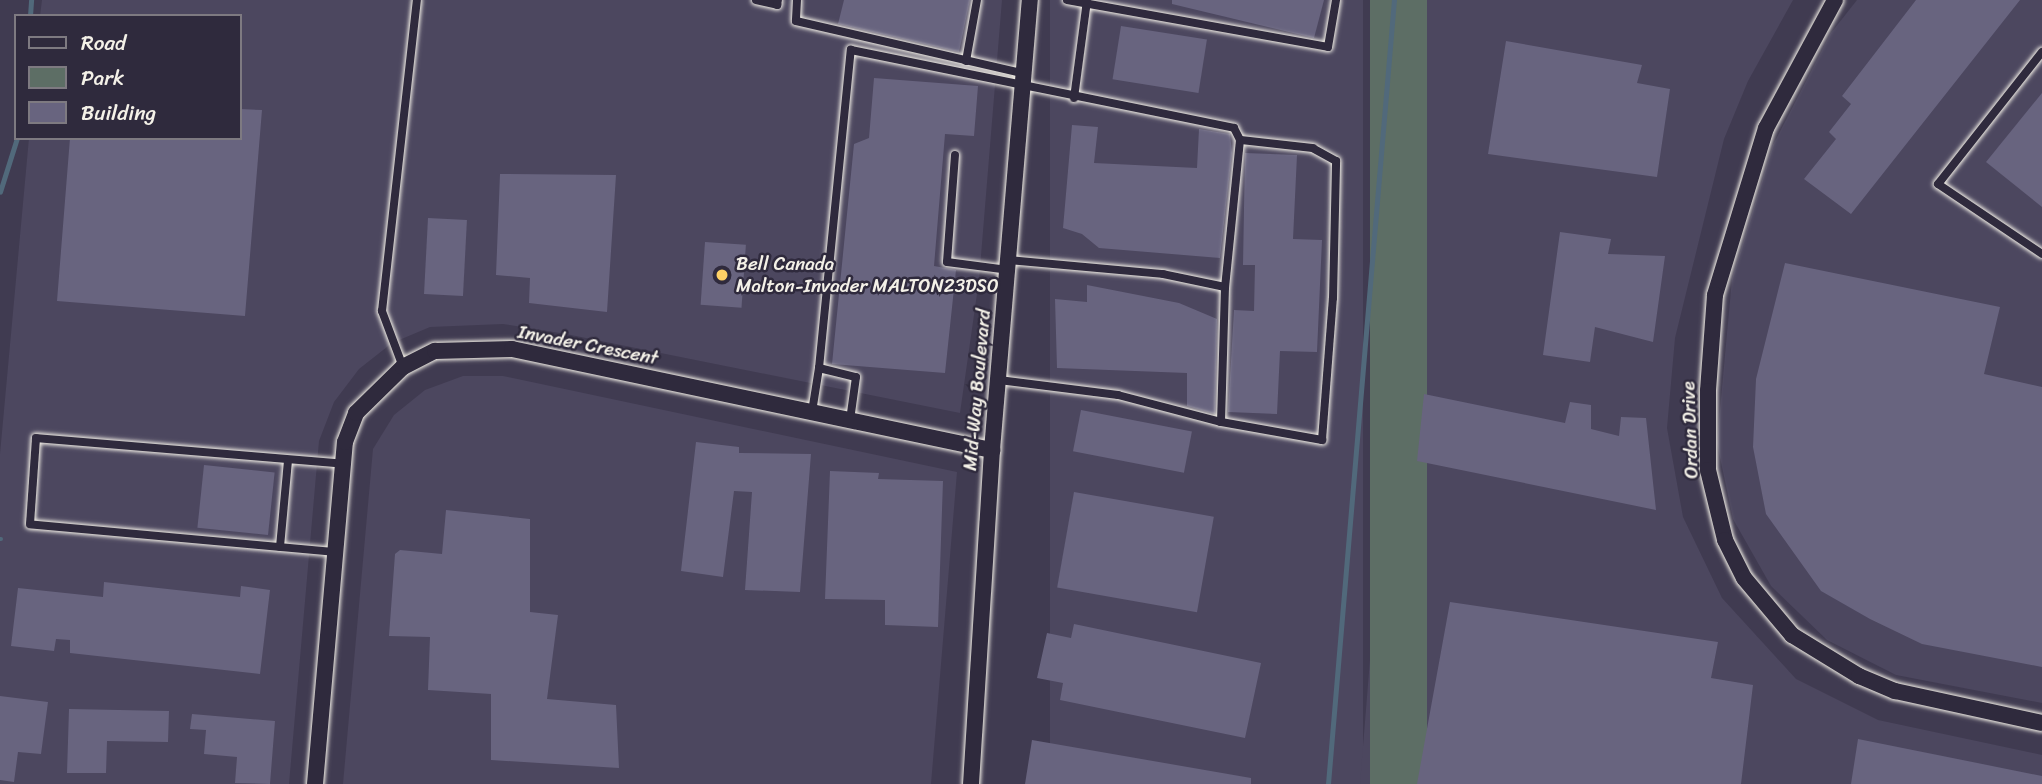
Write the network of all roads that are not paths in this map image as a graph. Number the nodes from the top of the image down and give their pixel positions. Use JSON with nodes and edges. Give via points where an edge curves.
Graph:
{"nodes":[{"id":1,"x":417,"y":0,"type":"edge"},
{"id":2,"x":756,"y":0,"type":"edge"},
{"id":3,"x":778,"y":0,"type":"edge"},
{"id":4,"x":797,"y":0,"type":"edge"},
{"id":5,"x":977,"y":0,"type":"edge"},
{"id":6,"x":1030,"y":0,"type":"edge"},
{"id":7,"x":1067,"y":0,"type":"edge"},
{"id":8,"x":1336,"y":0,"type":"edge"},
{"id":9,"x":1835,"y":0,"type":"edge"},
{"id":10,"x":1087,"y":2,"type":"edge"},
{"id":11,"x":2042,"y":52,"type":"edge"},
{"id":12,"x":966,"y":61,"type":"junction"},
{"id":13,"x":1022,"y":81,"type":"junction"},
{"id":14,"x":1074,"y":98,"type":"junction"},
{"id":15,"x":1240,"y":140,"type":"junction"},
{"id":16,"x":955,"y":155,"type":"dead end"},
{"id":17,"x":2042,"y":254,"type":"edge"},
{"id":18,"x":1009,"y":265,"type":"junction"},
{"id":19,"x":1225,"y":288,"type":"junction"},
{"id":20,"x":403,"y":367,"type":"junction"},
{"id":21,"x":819,"y":368,"type":"junction"},
{"id":22,"x":999,"y":380,"type":"junction"},
{"id":23,"x":812,"y":412,"type":"junction"},
{"id":24,"x":850,"y":420,"type":"junction"},
{"id":25,"x":1221,"y":422,"type":"junction"},
{"id":26,"x":992,"y":450,"type":"junction"},
{"id":27,"x":288,"y":460,"type":"junction"},
{"id":28,"x":343,"y":464,"type":"junction"},
{"id":29,"x":279,"y":547,"type":"junction"},
{"id":30,"x":335,"y":552,"type":"junction"},
{"id":31,"x":2042,"y":723,"type":"edge"},
{"id":32,"x":316,"y":784,"type":"edge"},
{"id":33,"x":971,"y":784,"type":"edge"}],
"edges":[{"from":1,"to":20,"type":"lane","via":[[382,311]]},
{"from":2,"to":3,"type":"lane","via":[[777,5]]},
{"from":4,"to":12,"type":"lane","via":[[796,20]]},
{"from":5,"to":12,"type":"lane"},
{"from":6,"to":13,"type":"street","name":"Mid-Way Boulevard"},
{"from":7,"to":10,"type":"lane"},
{"from":8,"to":10,"type":"lane","via":[[1328,47]]},
{"from":9,"to":31,"type":"street","name":"Ordan Drive","via":[[1766,128],[1715,295],[1708,391],[1709,470],[1725,540],[1744,578],[1792,635],[1859,676],[1895,691]]},
{"from":10,"to":14,"type":"lane"},
{"from":11,"to":17,"type":"lane","via":[[1938,184]]},
{"from":12,"to":13,"type":"lane"},
{"from":13,"to":14,"type":"lane"},
{"from":13,"to":18,"type":"street","name":"Mid-Way Boulevard"},
{"from":13,"to":21,"type":"lane","via":[[850,50]]},
{"from":14,"to":15,"type":"lane","via":[[1234,128]]},
{"from":15,"to":19,"type":"lane"},
{"from":15,"to":25,"type":"lane","via":[[1313,148],[1336,161],[1333,298],[1322,440]]},
{"from":16,"to":18,"type":"lane","via":[[947,262]]},
{"from":18,"to":19,"type":"lane","via":[[1163,274]]},
{"from":18,"to":22,"type":"street","name":"Mid-Way Boulevard"},
{"from":19,"to":25,"type":"lane"},
{"from":20,"to":23,"type":"street","name":"Invader Crescent","via":[[435,351],[512,349]]},
{"from":20,"to":28,"type":"street","name":"Invader Crescent","via":[[356,413]]},
{"from":21,"to":23,"type":"lane"},
{"from":21,"to":24,"type":"lane","via":[[856,377]]},
{"from":22,"to":25,"type":"lane","via":[[1118,395]]},
{"from":22,"to":26,"type":"street","name":"Mid-Way Boulevard"},
{"from":23,"to":24,"type":"street","name":"Invader Crescent"},
{"from":24,"to":26,"type":"street","name":"Invader Crescent"},
{"from":26,"to":33,"type":"street","name":"Mid-Way Boulevard"},
{"from":27,"to":28,"type":"lane"},
{"from":27,"to":29,"type":"lane"},
{"from":27,"to":29,"type":"lane","via":[[36,438],[30,524]]},
{"from":28,"to":30,"type":"street","name":"Invader Crescent"},
{"from":29,"to":30,"type":"lane"},
{"from":30,"to":32,"type":"street","name":"Invader Crescent"}]}
